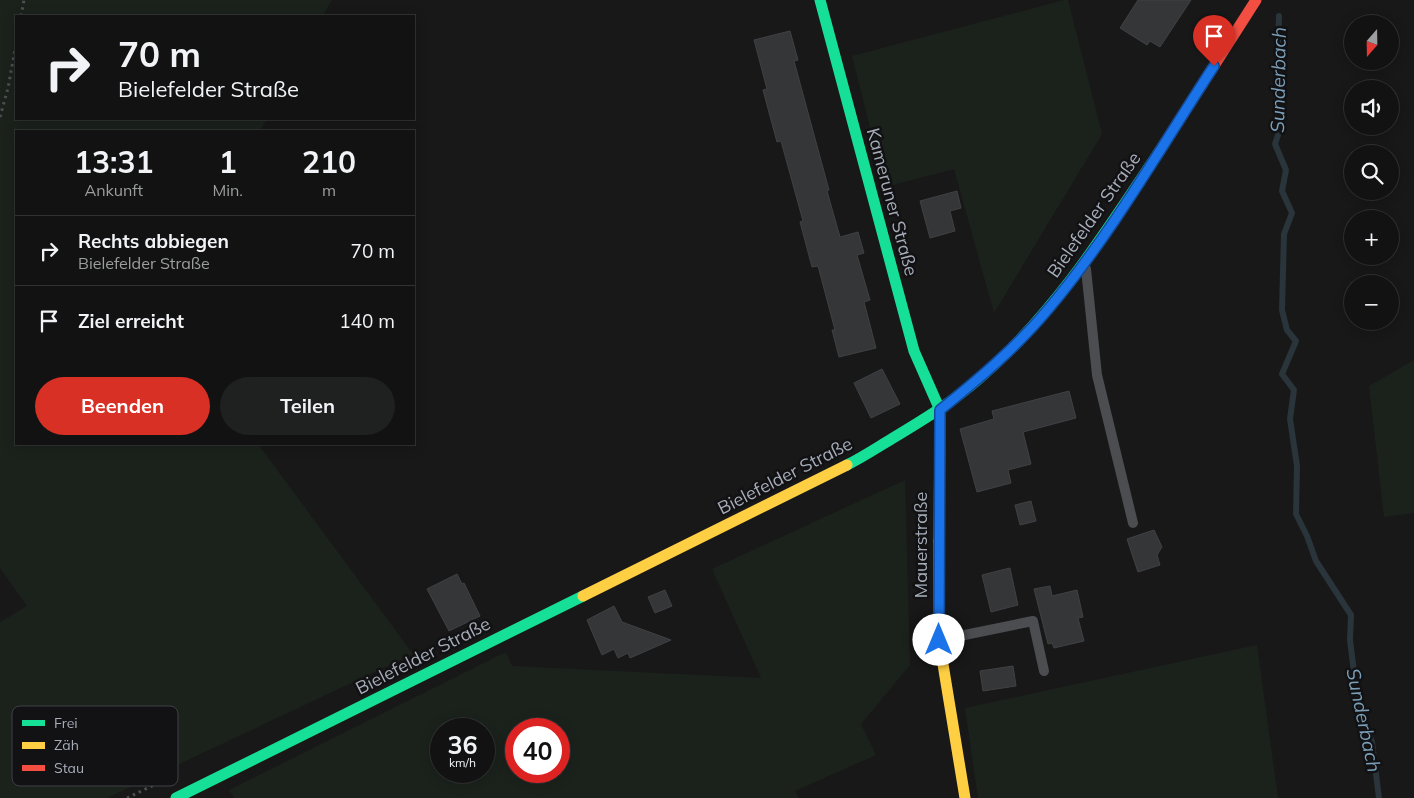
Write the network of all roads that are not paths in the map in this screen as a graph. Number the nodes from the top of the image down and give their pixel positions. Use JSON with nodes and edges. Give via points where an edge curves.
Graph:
{"nodes":[{"id":1,"x":820,"y":0,"type":"edge"},
{"id":2,"x":1256,"y":0,"type":"edge"},
{"id":3,"x":1085,"y":263,"type":"junction"},
{"id":4,"x":940,"y":410,"type":"junction"},
{"id":5,"x":1133,"y":523,"type":"dead end"},
{"id":6,"x":939,"y":640,"type":"junction"},
{"id":7,"x":1044,"y":671,"type":"dead end"},
{"id":8,"x":176,"y":798,"type":"edge"},
{"id":9,"x":965,"y":798,"type":"edge"}],
"edges":[{"from":1,"to":4,"type":"main road","name":"Kameruner Straße","via":[[914,351]]},
{"from":2,"to":3,"type":"main road","name":"Bielefelder Straße"},
{"from":3,"to":4,"type":"main road","name":"Bielefelder Straße","via":[[1017,344]]},
{"from":3,"to":5,"type":"lane","via":[[1097,374]]},
{"from":4,"to":6,"type":"main road","name":"Mauerstraße"},
{"from":4,"to":8,"type":"main road","name":"Bielefelder Straße","via":[[851,463]]},
{"from":6,"to":7,"type":"lane","via":[[1033,621]]},
{"from":6,"to":9,"type":"main road","name":"Mauerstraße"}]}
